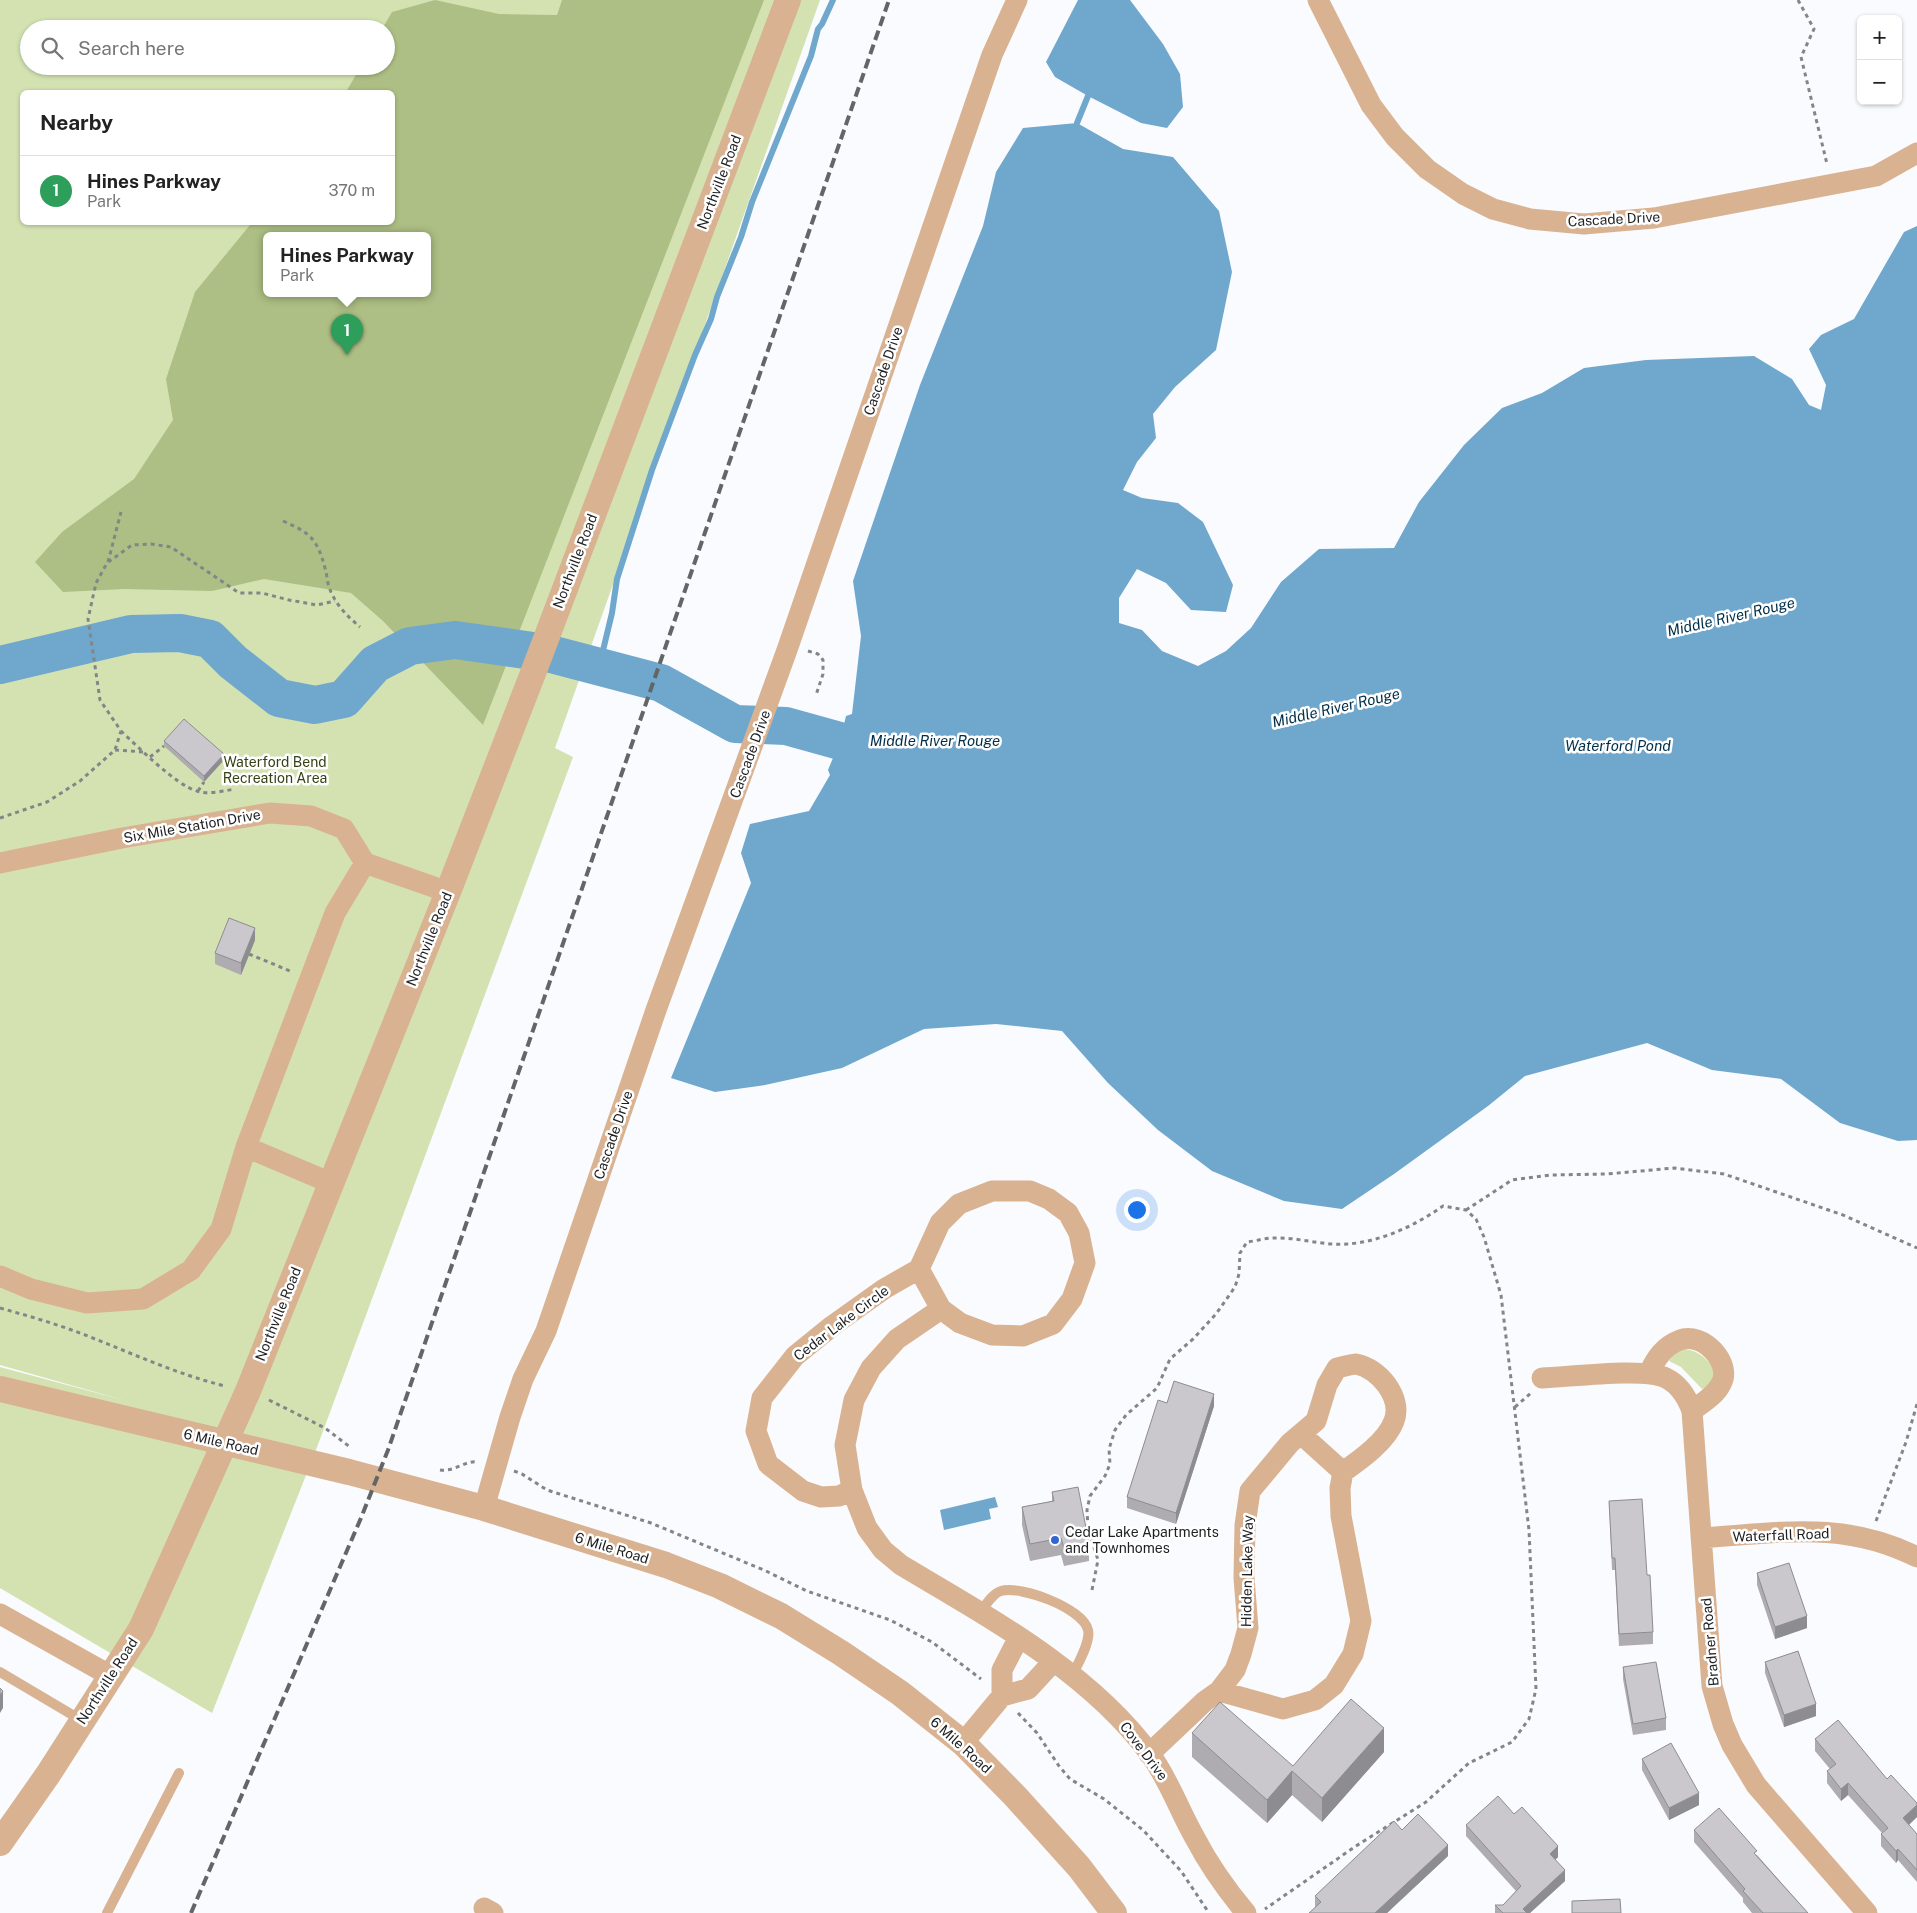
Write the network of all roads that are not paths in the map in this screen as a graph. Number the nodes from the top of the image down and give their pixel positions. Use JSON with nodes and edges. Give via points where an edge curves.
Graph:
{"nodes":[{"id":1,"x":788,"y":0,"type":"edge"},
{"id":2,"x":1017,"y":0,"type":"edge"},
{"id":3,"x":1318,"y":0,"type":"edge"},
{"id":4,"x":1917,"y":152,"type":"edge"},
{"id":5,"x":0,"y":863,"type":"edge"},
{"id":6,"x":365,"y":863,"type":"junction"},
{"id":7,"x":448,"y":892,"type":"junction"},
{"id":8,"x":246,"y":1147,"type":"junction"},
{"id":9,"x":331,"y":1183,"type":"junction"},
{"id":10,"x":919,"y":1269,"type":"junction"},
{"id":11,"x":0,"y":1276,"type":"edge"},
{"id":12,"x":941,"y":1309,"type":"junction"},
{"id":13,"x":1648,"y":1373,"type":"junction"},
{"id":14,"x":1542,"y":1378,"type":"dead end"},
{"id":15,"x":0,"y":1389,"type":"edge"},
{"id":16,"x":1692,"y":1411,"type":"junction"},
{"id":17,"x":1302,"y":1434,"type":"junction"},
{"id":18,"x":224,"y":1442,"type":"junction"},
{"id":19,"x":1344,"y":1472,"type":"junction"},
{"id":20,"x":852,"y":1490,"type":"junction"},
{"id":21,"x":484,"y":1508,"type":"junction"},
{"id":22,"x":1701,"y":1538,"type":"junction"},
{"id":23,"x":1917,"y":1558,"type":"edge"},
{"id":24,"x":980,"y":1613,"type":"junction"},
{"id":25,"x":0,"y":1614,"type":"edge"},
{"id":26,"x":1019,"y":1637,"type":"junction"},
{"id":27,"x":1054,"y":1662,"type":"junction"},
{"id":28,"x":0,"y":1672,"type":"edge"},
{"id":29,"x":111,"y":1676,"type":"junction"},
{"id":30,"x":1072,"y":1676,"type":"junction"},
{"id":31,"x":1219,"y":1691,"type":"junction"},
{"id":32,"x":1002,"y":1696,"type":"junction"},
{"id":33,"x":81,"y":1720,"type":"junction"},
{"id":34,"x":963,"y":1743,"type":"junction"},
{"id":35,"x":1149,"y":1754,"type":"junction"},
{"id":36,"x":179,"y":1773,"type":"dead end"},
{"id":37,"x":0,"y":1843,"type":"edge"},
{"id":38,"x":1255,"y":1911,"type":"edge"},
{"id":39,"x":107,"y":1913,"type":"edge"},
{"id":40,"x":1114,"y":1913,"type":"edge"},
{"id":41,"x":1867,"y":1913,"type":"edge"}],
"edges":[{"from":1,"to":7,"type":"street","name":"Northville Road"},
{"from":2,"to":21,"type":"street","name":"Cascade Drive","via":[[992,55],[787,650],[656,1010],[546,1331],[513,1407]]},
{"from":3,"to":4,"type":"street","name":"Cascade Drive","via":[[1370,105],[1395,137],[1427,169],[1464,194],[1493,209],[1530,220],[1584,224],[1654,218],[1876,176]]},
{"from":5,"to":6,"type":"street","name":"Six Mile Station Drive","via":[[270,812],[311,816],[344,829]]},
{"from":6,"to":7,"type":"street"},
{"from":6,"to":8,"type":"street","via":[[335,913]]},
{"from":7,"to":9,"type":"street","name":"Northville Road"},
{"from":8,"to":9,"type":"street"},
{"from":8,"to":11,"type":"street","via":[[221,1229],[191,1270],[142,1299],[87,1303],[31,1289]]},
{"from":9,"to":18,"type":"street","name":"Northville Road","via":[[248,1391]]},
{"from":10,"to":12,"type":"street"},
{"from":10,"to":12,"type":"street","via":[[940,1223],[959,1204],[992,1191],[1030,1191],[1049,1199],[1068,1213],[1079,1233],[1085,1263],[1072,1299],[1053,1324],[1023,1336],[992,1335],[960,1323]]},
{"from":10,"to":20,"type":"street","name":"Cedar Lake Circle","via":[[884,1289],[795,1356],[762,1398],[756,1431],[768,1464],[803,1491],[821,1497],[839,1496]]},
{"from":12,"to":20,"type":"street","via":[[897,1339],[871,1368],[854,1400],[845,1445]]},
{"from":13,"to":14,"type":"street","name":"Bradner Road"},
{"from":13,"to":16,"type":"street","name":"Bradner Road","via":[[1668,1379],[1681,1389]]},
{"from":13,"to":16,"type":"street","via":[[1658,1356],[1682,1338],[1698,1340],[1716,1353],[1723,1367],[1722,1383]]},
{"from":15,"to":18,"type":"street","name":"6 Mile Road"},
{"from":16,"to":22,"type":"street","name":"Bradner Road"},
{"from":17,"to":19,"type":"street"},
{"from":17,"to":19,"type":"street","name":"Hidden Lake Way","via":[[1316,1422],[1327,1385],[1337,1368],[1355,1364],[1372,1371],[1388,1385],[1397,1407],[1394,1422],[1375,1448]]},
{"from":17,"to":31,"type":"street","name":"Hidden Lake Way","via":[[1290,1443],[1250,1491],[1244,1569],[1248,1628],[1235,1670]]},
{"from":18,"to":21,"type":"street","name":"6 Mile Road"},
{"from":18,"to":29,"type":"street","name":"Northville Road","via":[[140,1629]]},
{"from":19,"to":31,"type":"street","via":[[1340,1488],[1341,1516],[1361,1621],[1353,1654],[1334,1685],[1315,1700],[1283,1709]]},
{"from":20,"to":24,"type":"street","via":[[867,1528],[883,1550],[901,1565]]},
{"from":21,"to":34,"type":"street","name":"6 Mile Road","via":[[666,1565],[738,1594],[841,1653],[900,1693]]},
{"from":22,"to":23,"type":"street","name":"Waterfall Road","via":[[1806,1531],[1844,1533],[1885,1544]]},
{"from":22,"to":41,"type":"street","name":"Bradner Road","via":[[1712,1686],[1732,1745],[1756,1786]]},
{"from":24,"to":26,"type":"street"},
{"from":24,"to":30,"type":"lane","via":[[998,1591],[1011,1589],[1070,1609],[1083,1620],[1088,1630],[1086,1645]]},
{"from":25,"to":29,"type":"street"},
{"from":26,"to":27,"type":"street"},
{"from":26,"to":32,"type":"street","via":[[1002,1670]]},
{"from":27,"to":30,"type":"street","name":"Cove Drive"},
{"from":27,"to":32,"type":"street","via":[[1028,1689]]},
{"from":28,"to":33,"type":"lane"},
{"from":29,"to":33,"type":"street","name":"Northville Road"},
{"from":30,"to":35,"type":"street","name":"Cove Drive","via":[[1111,1708]]},
{"from":31,"to":35,"type":"street","name":"Hidden Lake Way"},
{"from":32,"to":34,"type":"street"},
{"from":33,"to":37,"type":"street","name":"Northville Road"},
{"from":34,"to":40,"type":"street","name":"6 Mile Road","via":[[1079,1867]]},
{"from":35,"to":38,"type":"street","name":"Cove Drive","via":[[1168,1782],[1194,1837],[1221,1883]]},
{"from":36,"to":39,"type":"lane"}]}
